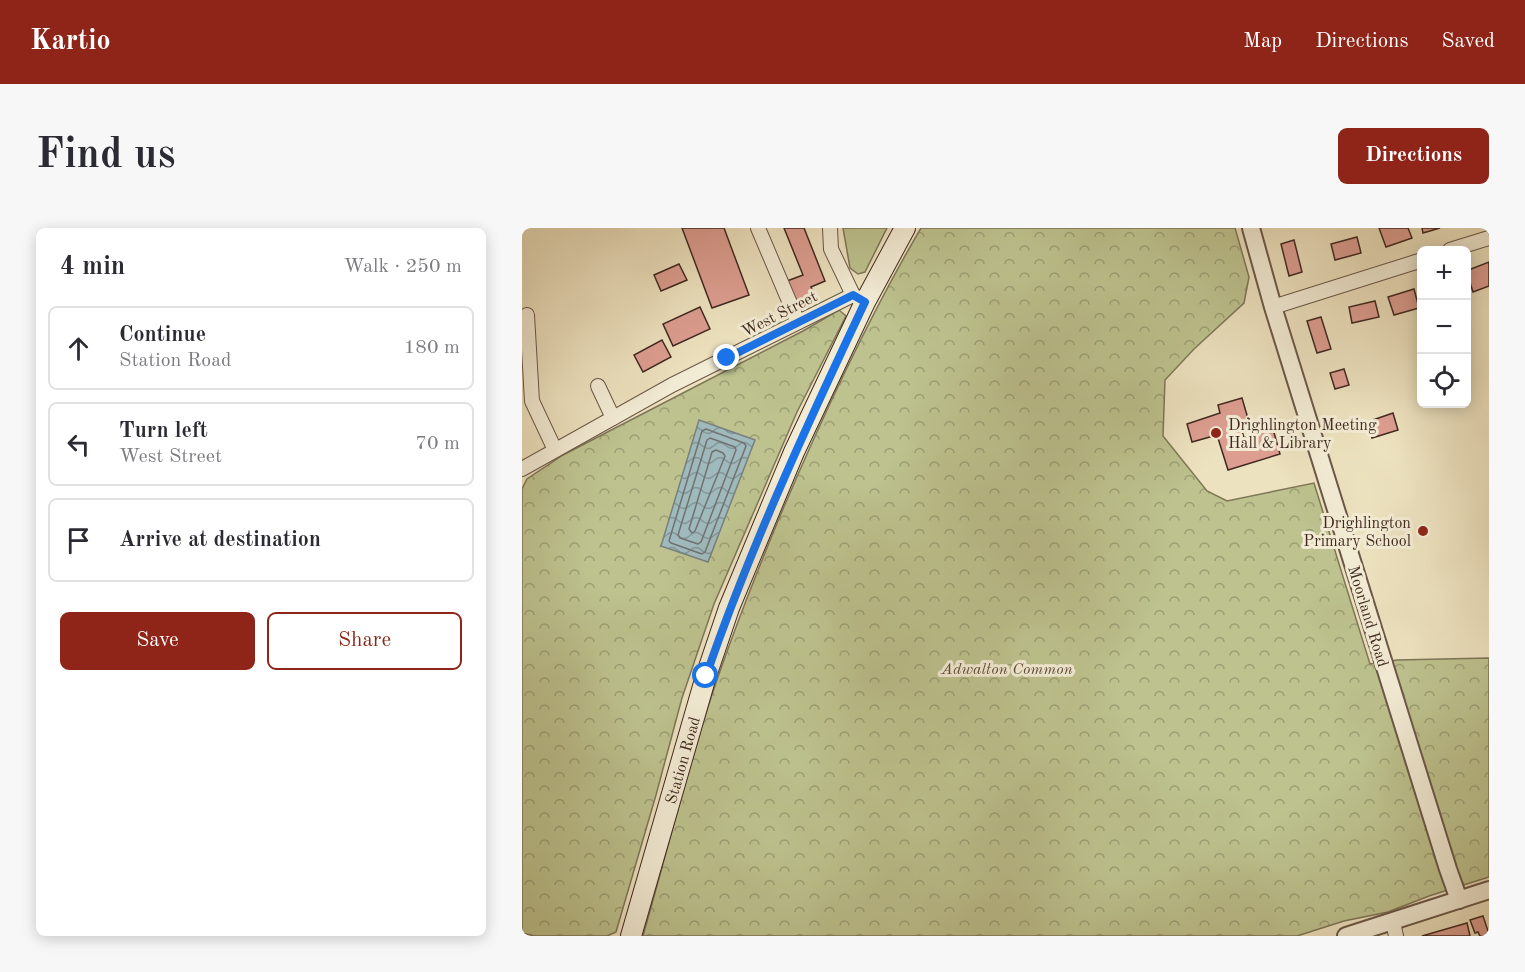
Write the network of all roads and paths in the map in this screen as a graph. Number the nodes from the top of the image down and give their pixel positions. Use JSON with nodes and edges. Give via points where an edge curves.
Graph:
{"nodes":[{"id":1,"x":758,"y":228,"type":"edge"},
{"id":2,"x":830,"y":228,"type":"edge"},
{"id":3,"x":904,"y":228,"type":"edge"},
{"id":4,"x":1251,"y":228,"type":"edge"},
{"id":5,"x":1486,"y":235,"type":"edge"},
{"id":6,"x":1460,"y":246,"type":"edge"},
{"id":7,"x":1417,"y":262,"type":"edge"},
{"id":8,"x":859,"y":298,"type":"junction"},
{"id":9,"x":1274,"y":308,"type":"junction"},
{"id":10,"x":527,"y":315,"type":"dead end"},
{"id":11,"x":798,"y":322,"type":"junction"},
{"id":12,"x":598,"y":387,"type":"dead end"},
{"id":13,"x":613,"y":418,"type":"junction"},
{"id":14,"x":555,"y":450,"type":"junction"},
{"id":15,"x":522,"y":469,"type":"edge"},
{"id":16,"x":1489,"y":890,"type":"edge"},
{"id":17,"x":1459,"y":900,"type":"junction"},
{"id":18,"x":1394,"y":929,"type":"edge"},
{"id":19,"x":631,"y":936,"type":"edge"},
{"id":20,"x":1347,"y":936,"type":"edge"}],
"edges":[{"from":1,"to":11,"type":"street"},
{"from":2,"to":8,"type":"street","via":[[831,249]]},
{"from":3,"to":8,"type":"main road","name":"Station Road"},
{"from":4,"to":9,"type":"street","name":"Moorland Road"},
{"from":5,"to":6,"type":"street"},
{"from":7,"to":9,"type":"street"},
{"from":8,"to":11,"type":"street","name":"West Street"},
{"from":8,"to":19,"type":"main road","name":"Station Road","via":[[729,608]]},
{"from":9,"to":17,"type":"street","name":"Moorland Road"},
{"from":10,"to":14,"type":"street","via":[[532,401]]},
{"from":11,"to":13,"type":"street","name":"West Street"},
{"from":12,"to":13,"type":"street"},
{"from":13,"to":14,"type":"street","name":"West Street"},
{"from":14,"to":15,"type":"street","name":"West Street"},
{"from":16,"to":17,"type":"street"},
{"from":17,"to":18,"type":"street"},
{"from":18,"to":20,"type":"street"}]}
